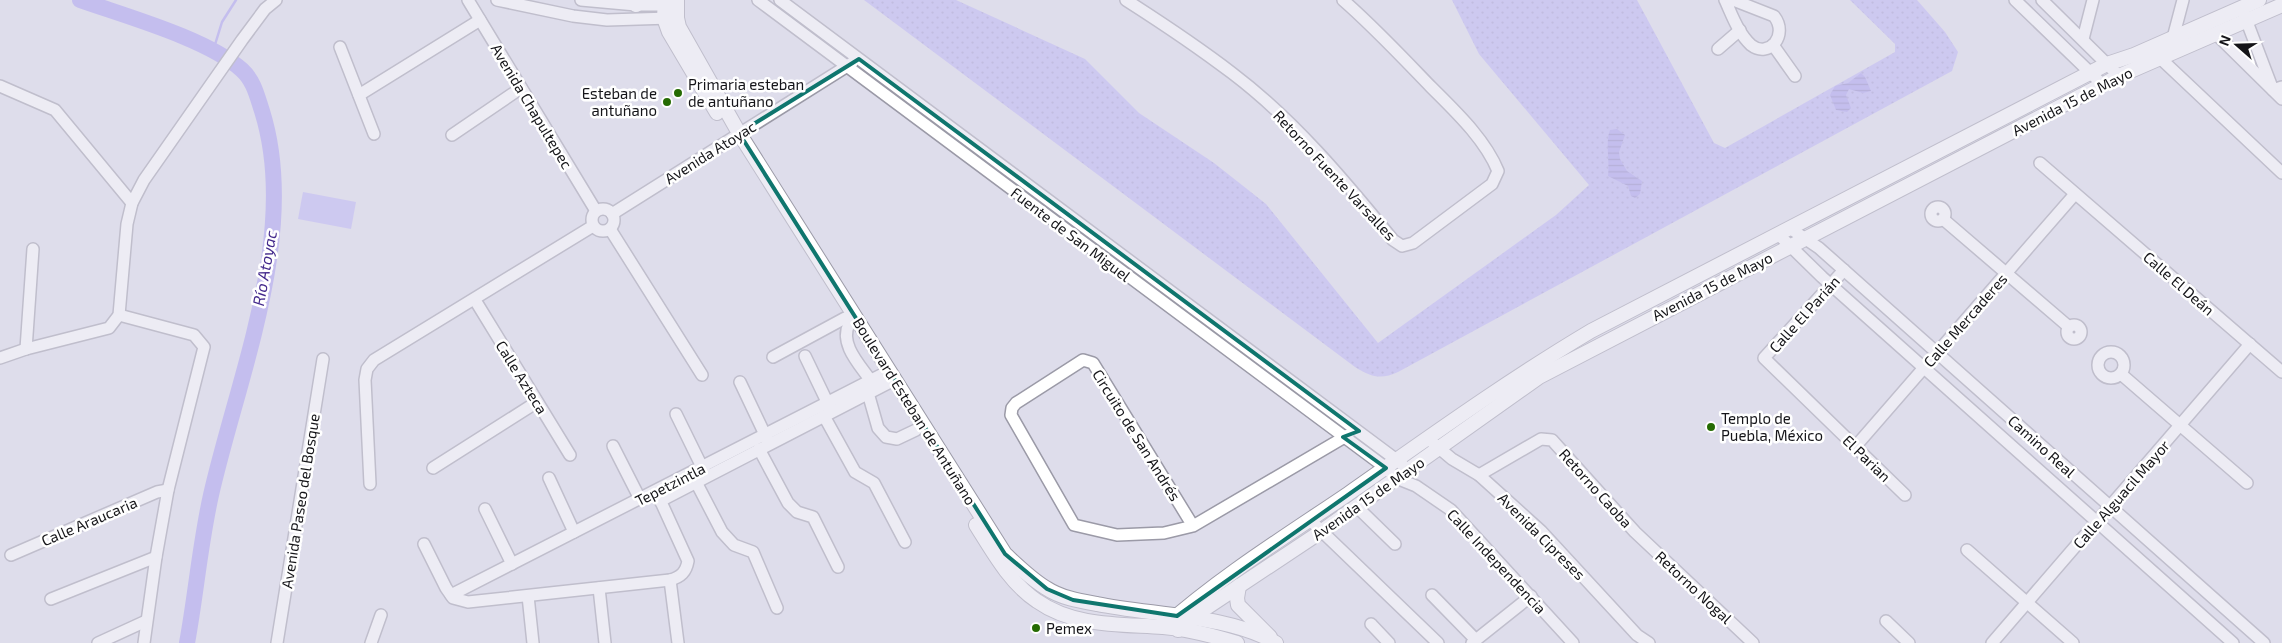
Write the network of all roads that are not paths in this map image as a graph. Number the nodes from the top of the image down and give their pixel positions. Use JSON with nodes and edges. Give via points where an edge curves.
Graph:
{"nodes":[{"id":1,"x":276,"y":0,"type":"edge"},
{"id":2,"x":468,"y":0,"type":"edge"},
{"id":3,"x":497,"y":0,"type":"edge"},
{"id":4,"x":581,"y":0,"type":"edge"},
{"id":5,"x":758,"y":0,"type":"edge"},
{"id":6,"x":780,"y":0,"type":"edge"},
{"id":7,"x":1126,"y":0,"type":"edge"},
{"id":8,"x":1342,"y":0,"type":"edge"},
{"id":9,"x":1725,"y":0,"type":"edge"},
{"id":10,"x":1733,"y":0,"type":"edge"},
{"id":11,"x":2015,"y":0,"type":"edge"},
{"id":12,"x":2042,"y":0,"type":"edge"},
{"id":13,"x":2093,"y":0,"type":"edge"},
{"id":14,"x":2183,"y":0,"type":"edge"},
{"id":15,"x":2259,"y":0,"type":"edge"},
{"id":16,"x":640,"y":3,"type":"edge"},
{"id":17,"x":267,"y":5,"type":"edge"},
{"id":18,"x":2282,"y":5,"type":"edge"},
{"id":19,"x":671,"y":8,"type":"edge"},
{"id":20,"x":2244,"y":14,"type":"junction"},
{"id":21,"x":480,"y":20,"type":"junction"},
{"id":22,"x":1740,"y":30,"type":"junction"},
{"id":23,"x":2074,"y":30,"type":"junction"},
{"id":24,"x":2216,"y":34,"type":"junction"},
{"id":25,"x":2173,"y":38,"type":"junction"},
{"id":26,"x":2083,"y":39,"type":"junction"},
{"id":27,"x":2059,"y":42,"type":"junction"},
{"id":28,"x":1773,"y":45,"type":"junction"},
{"id":29,"x":340,"y":47,"type":"dead end"},
{"id":30,"x":1718,"y":49,"type":"dead end"},
{"id":31,"x":2160,"y":58,"type":"junction"},
{"id":32,"x":859,"y":59,"type":"junction"},
{"id":33,"x":2107,"y":64,"type":"junction"},
{"id":34,"x":847,"y":67,"type":"junction"},
{"id":35,"x":2090,"y":73,"type":"junction"},
{"id":36,"x":1795,"y":76,"type":"dead end"},
{"id":37,"x":2119,"y":76,"type":"junction"},
{"id":38,"x":2102,"y":84,"type":"junction"},
{"id":39,"x":0,"y":86,"type":"edge"},
{"id":40,"x":521,"y":88,"type":"junction"},
{"id":41,"x":2278,"y":89,"type":"edge"},
{"id":42,"x":359,"y":95,"type":"junction"},
{"id":43,"x":2282,"y":99,"type":"edge"},
{"id":44,"x":374,"y":134,"type":"dead end"},
{"id":45,"x":452,"y":135,"type":"dead end"},
{"id":46,"x":736,"y":135,"type":"junction"},
{"id":47,"x":2040,"y":163,"type":"dead end"},
{"id":48,"x":2282,"y":173,"type":"edge"},
{"id":49,"x":2075,"y":194,"type":"junction"},
{"id":50,"x":132,"y":203,"type":"junction"},
{"id":51,"x":1849,"y":207,"type":"junction"},
{"id":52,"x":596,"y":211,"type":"junction"},
{"id":53,"x":612,"y":214,"type":"junction"},
{"id":54,"x":1943,"y":219,"type":"dead end"},
{"id":55,"x":593,"y":226,"type":"junction"},
{"id":56,"x":610,"y":229,"type":"junction"},
{"id":57,"x":1785,"y":232,"type":"junction"},
{"id":58,"x":1806,"y":238,"type":"junction"},
{"id":59,"x":1790,"y":246,"type":"junction"},
{"id":60,"x":1819,"y":248,"type":"junction"},
{"id":61,"x":33,"y":249,"type":"dead end"},
{"id":62,"x":1747,"y":251,"type":"junction"},
{"id":63,"x":1806,"y":261,"type":"junction"},
{"id":64,"x":1753,"y":265,"type":"junction"},
{"id":65,"x":1844,"y":270,"type":"junction"},
{"id":66,"x":2006,"y":274,"type":"junction"},
{"id":67,"x":1831,"y":284,"type":"junction"},
{"id":68,"x":475,"y":300,"type":"junction"},
{"id":69,"x":119,"y":315,"type":"junction"},
{"id":70,"x":847,"y":321,"type":"junction"},
{"id":71,"x":2069,"y":327,"type":"dead end"},
{"id":72,"x":2250,"y":344,"type":"junction"},
{"id":73,"x":26,"y":349,"type":"junction"},
{"id":74,"x":1937,"y":353,"type":"junction"},
{"id":75,"x":805,"y":356,"type":"dead end"},
{"id":76,"x":773,"y":357,"type":"dead end"},
{"id":77,"x":0,"y":358,"type":"edge"},
{"id":78,"x":1764,"y":358,"type":"joint"},
{"id":79,"x":323,"y":360,"type":"dead end"},
{"id":80,"x":1924,"y":367,"type":"junction"},
{"id":81,"x":2282,"y":372,"type":"edge"},
{"id":82,"x":2121,"y":374,"type":"dead end"},
{"id":83,"x":702,"y":375,"type":"dead end"},
{"id":84,"x":884,"y":378,"type":"junction"},
{"id":85,"x":740,"y":382,"type":"dead end"},
{"id":86,"x":868,"y":394,"type":"junction"},
{"id":87,"x":537,"y":402,"type":"junction"},
{"id":88,"x":828,"y":410,"type":"junction"},
{"id":89,"x":676,"y":414,"type":"dead end"},
{"id":90,"x":2180,"y":426,"type":"junction"},
{"id":91,"x":916,"y":430,"type":"junction"},
{"id":92,"x":1358,"y":431,"type":"junction"},
{"id":93,"x":1343,"y":437,"type":"junction"},
{"id":94,"x":765,"y":443,"type":"junction"},
{"id":95,"x":1433,"y":443,"type":"junction"},
{"id":96,"x":613,"y":446,"type":"dead end"},
{"id":97,"x":1855,"y":447,"type":"junction"},
{"id":98,"x":570,"y":455,"type":"dead end"},
{"id":99,"x":1403,"y":465,"type":"junction"},
{"id":100,"x":433,"y":468,"type":"dead end"},
{"id":101,"x":1386,"y":468,"type":"junction"},
{"id":102,"x":702,"y":475,"type":"junction"},
{"id":103,"x":1479,"y":475,"type":"junction"},
{"id":104,"x":549,"y":478,"type":"dead end"},
{"id":105,"x":1396,"y":478,"type":"junction"},
{"id":106,"x":2247,"y":483,"type":"dead end"},
{"id":107,"x":370,"y":484,"type":"dead end"},
{"id":108,"x":1416,"y":486,"type":"junction"},
{"id":109,"x":168,"y":490,"type":"junction"},
{"id":110,"x":1905,"y":495,"type":"dead end"},
{"id":111,"x":658,"y":496,"type":"junction"},
{"id":112,"x":640,"y":499,"type":"junction"},
{"id":113,"x":1356,"y":506,"type":"junction"},
{"id":114,"x":2110,"y":506,"type":"junction"},
{"id":115,"x":485,"y":509,"type":"dead end"},
{"id":116,"x":1310,"y":520,"type":"junction"},
{"id":117,"x":2097,"y":522,"type":"junction"},
{"id":118,"x":1193,"y":526,"type":"junction"},
{"id":119,"x":1322,"y":531,"type":"junction"},
{"id":120,"x":574,"y":532,"type":"junction"},
{"id":121,"x":1635,"y":532,"type":"joint"},
{"id":122,"x":905,"y":542,"type":"dead end"},
{"id":123,"x":424,"y":544,"type":"dead end"},
{"id":124,"x":1394,"y":544,"type":"dead end"},
{"id":125,"x":1967,"y":550,"type":"dead end"},
{"id":126,"x":11,"y":555,"type":"dead end"},
{"id":127,"x":156,"y":557,"type":"junction"},
{"id":128,"x":512,"y":564,"type":"junction"},
{"id":129,"x":838,"y":568,"type":"dead end"},
{"id":130,"x":670,"y":580,"type":"junction"},
{"id":131,"x":1239,"y":586,"type":"junction"},
{"id":132,"x":599,"y":588,"type":"junction"},
{"id":133,"x":451,"y":595,"type":"junction"},
{"id":134,"x":1432,"y":595,"type":"dead end"},
{"id":135,"x":528,"y":596,"type":"junction"},
{"id":136,"x":1530,"y":596,"type":"junction"},
{"id":137,"x":51,"y":599,"type":"dead end"},
{"id":138,"x":2027,"y":603,"type":"junction"},
{"id":139,"x":777,"y":608,"type":"dead end"},
{"id":140,"x":380,"y":615,"type":"dead end"},
{"id":141,"x":1191,"y":618,"type":"junction"},
{"id":142,"x":146,"y":621,"type":"junction"},
{"id":143,"x":1886,"y":621,"type":"dead end"},
{"id":144,"x":1173,"y":624,"type":"junction"},
{"id":145,"x":1371,"y":624,"type":"dead end"},
{"id":146,"x":1474,"y":641,"type":"edge"},
{"id":147,"x":1275,"y":642,"type":"edge"},
{"id":148,"x":98,"y":643,"type":"edge"},
{"id":149,"x":144,"y":643,"type":"edge"},
{"id":150,"x":277,"y":643,"type":"edge"},
{"id":151,"x":371,"y":643,"type":"edge"},
{"id":152,"x":533,"y":643,"type":"edge"},
{"id":153,"x":605,"y":643,"type":"edge"},
{"id":154,"x":678,"y":643,"type":"edge"},
{"id":155,"x":1237,"y":643,"type":"edge"},
{"id":156,"x":1389,"y":643,"type":"edge"},
{"id":157,"x":1438,"y":643,"type":"edge"},
{"id":158,"x":1573,"y":643,"type":"edge"},
{"id":159,"x":1649,"y":643,"type":"edge"},
{"id":160,"x":1753,"y":643,"type":"edge"},
{"id":161,"x":1910,"y":643,"type":"edge"},
{"id":162,"x":1992,"y":643,"type":"edge"},
{"id":163,"x":2073,"y":643,"type":"edge"},
{"id":164,"x":2233,"y":643,"type":"edge"},
{"id":165,"x":2264,"y":643,"type":"edge"}],
"edges":[{"from":1,"to":17,"type":"street"},
{"from":2,"to":21,"type":"street","name":"Avenida Chapultepec"},
{"from":3,"to":19,"type":"street","via":[[607,20]]},
{"from":4,"to":16,"type":"street"},
{"from":5,"to":34,"type":"street","name":"Fuente de San Miguel"},
{"from":6,"to":32,"type":"street","name":"Fuente de San Miguel"},
{"from":7,"to":8,"type":"street","name":"Retorno Fuente Varsalles","via":[[1234,74],[1290,124],[1344,181],[1393,240],[1402,246],[1413,243],[1492,184],[1498,171],[1492,155],[1450,106],[1371,24]]},
{"from":9,"to":22,"type":"street"},
{"from":10,"to":28,"type":"street","via":[[1774,16],[1780,30]]},
{"from":11,"to":27,"type":"street"},
{"from":12,"to":23,"type":"street"},
{"from":13,"to":26,"type":"street"},
{"from":14,"to":25,"type":"street"},
{"from":15,"to":20,"type":"main road","name":"Avenida 15 de Mayo"},
{"from":16,"to":19,"type":"street"},
{"from":17,"to":50,"type":"street","via":[[144,180]]},
{"from":18,"to":20,"type":"main road","name":"Avenida 15 de Mayo"},
{"from":19,"to":46,"type":"main road","name":"Boulevard Esteban de Antuñano","via":[[669,32]]},
{"from":20,"to":24,"type":"main road","name":"Avenida 15 de Mayo"},
{"from":20,"to":25,"type":"main road","name":"Avenida 15 de Mayo"},
{"from":20,"to":41,"type":"street"},
{"from":21,"to":40,"type":"street","name":"Avenida Chapultepec"},
{"from":21,"to":42,"type":"street"},
{"from":22,"to":28,"type":"street","via":[[1752,46],[1767,48]]},
{"from":22,"to":30,"type":"street"},
{"from":23,"to":26,"type":"street"},
{"from":23,"to":27,"type":"street"},
{"from":24,"to":31,"type":"main road","name":"Avenida 15 de Mayo"},
{"from":24,"to":41,"type":"street"},
{"from":25,"to":33,"type":"main road","name":"Avenida 15 de Mayo"},
{"from":26,"to":33,"type":"street"},
{"from":27,"to":35,"type":"street"},
{"from":28,"to":36,"type":"street"},
{"from":29,"to":42,"type":"street"},
{"from":31,"to":37,"type":"main road","name":"Avenida 15 de Mayo"},
{"from":31,"to":48,"type":"street"},
{"from":32,"to":34,"type":"street","name":"Avenida Atoyac"},
{"from":32,"to":92,"type":"street","name":"Fuente de San Miguel"},
{"from":33,"to":35,"type":"main road","name":"Avenida 15 de Mayo"},
{"from":33,"to":37,"type":"street"},
{"from":34,"to":46,"type":"street","name":"Avenida Atoyac"},
{"from":34,"to":93,"type":"street","name":"Fuente de San Miguel"},
{"from":35,"to":38,"type":"street"},
{"from":35,"to":51,"type":"main road","name":"Avenida 15 de Mayo"},
{"from":37,"to":38,"type":"main road","name":"Avenida 15 de Mayo"},
{"from":38,"to":51,"type":"main road","name":"Avenida 15 de Mayo"},
{"from":39,"to":50,"type":"street","via":[[55,110]]},
{"from":40,"to":45,"type":"street"},
{"from":40,"to":52,"type":"street","name":"Avenida Chapultepec"},
{"from":41,"to":43,"type":"street"},
{"from":42,"to":44,"type":"street"},
{"from":46,"to":53,"type":"street","name":"Avenida Atoyac"},
{"from":46,"to":70,"type":"main road","name":"Boulevard Esteban de Antuñano"},
{"from":46,"to":84,"type":"main road","name":"Boulevard Esteban de Antuñano"},
{"from":47,"to":49,"type":"street","name":"Calle El Deán"},
{"from":49,"to":66,"type":"street","name":"Calle Mercaderes"},
{"from":49,"to":72,"type":"street","name":"Calle El Deán"},
{"from":50,"to":69,"type":"street","via":[[123,251]]},
{"from":51,"to":57,"type":"main road","name":"Avenida 15 de Mayo"},
{"from":51,"to":58,"type":"main road","name":"Avenida 15 de Mayo"},
{"from":52,"to":53,"type":"street","via":[[608,210]]},
{"from":52,"to":55,"type":"street","via":[[591,220]]},
{"from":53,"to":56,"type":"street","via":[[614,222]]},
{"from":54,"to":66,"type":"street"},
{"from":55,"to":56,"type":"street","via":[[604,232]]},
{"from":55,"to":68,"type":"street"},
{"from":56,"to":83,"type":"street"},
{"from":57,"to":58,"type":"street","name":"Camino Real"},
{"from":57,"to":59,"type":"street","name":"Camino Real"},
{"from":57,"to":62,"type":"main road","name":"Avenida 15 de Mayo"},
{"from":58,"to":59,"type":"main road","name":"Avenida 15 de Mayo"},
{"from":58,"to":60,"type":"street","name":"Camino Real"},
{"from":59,"to":63,"type":"street","name":"Camino Real"},
{"from":59,"to":64,"type":"main road","name":"Avenida 15 de Mayo"},
{"from":60,"to":63,"type":"street","via":[[1811,250]]},
{"from":60,"to":65,"type":"street","name":"Camino Real"},
{"from":61,"to":73,"type":"street"},
{"from":62,"to":64,"type":"main road"},
{"from":62,"to":95,"type":"main road","name":"Avenida 15 de Mayo","via":[[1591,331],[1539,362]]},
{"from":63,"to":67,"type":"street","name":"Camino Real"},
{"from":64,"to":95,"type":"main road","name":"Avenida 15 de Mayo","via":[[1539,377]]},
{"from":65,"to":67,"type":"street","name":"Calle El Parián"},
{"from":65,"to":74,"type":"street","name":"Camino Real"},
{"from":66,"to":71,"type":"street"},
{"from":66,"to":74,"type":"street","name":"Calle Mercaderes"},
{"from":67,"to":78,"type":"street","name":"Calle El Parián","via":[[1784,328]]},
{"from":67,"to":80,"type":"street","name":"Camino Real"},
{"from":68,"to":87,"type":"street","name":"Calle Azteca"},
{"from":68,"to":107,"type":"street","via":[[374,360],[367,369]]},
{"from":69,"to":73,"type":"street","via":[[109,328]]},
{"from":69,"to":109,"type":"street","via":[[194,335],[204,346]]},
{"from":70,"to":76,"type":"street"},
{"from":70,"to":84,"type":"main road","name":"Boulevard Esteban de Antuñano"},
{"from":72,"to":81,"type":"street","name":"Calle El Deán"},
{"from":72,"to":90,"type":"street","name":"Calle Alguacil Mayor"},
{"from":73,"to":77,"type":"street"},
{"from":74,"to":80,"type":"street","name":"Calle Mercaderes"},
{"from":74,"to":114,"type":"street","name":"Camino Real"},
{"from":75,"to":88,"type":"street"},
{"from":78,"to":97,"type":"street","name":"El Parian"},
{"from":79,"to":150,"type":"street","name":"Avenida Paseo del Bosque"},
{"from":80,"to":97,"type":"street","name":"Calle Mercaderes"},
{"from":80,"to":117,"type":"street","name":"Camino Real"},
{"from":82,"to":90,"type":"street"},
{"from":84,"to":86,"type":"street","name":"Tepetzintla"},
{"from":84,"to":88,"type":"street","name":"Tepetzintla"},
{"from":84,"to":91,"type":"main road","name":"Boulevard Esteban de Antuñano"},
{"from":84,"to":144,"type":"main road","name":"Boulevard Esteban de Antuñano","via":[[1005,554],[1033,579],[1073,600]]},
{"from":85,"to":94,"type":"street"},
{"from":86,"to":88,"type":"street","name":"Tepetzintla"},
{"from":86,"to":91,"type":"street","via":[[878,428],[886,437],[897,439]]},
{"from":87,"to":98,"type":"street","name":"Calle Azteca"},
{"from":87,"to":100,"type":"street"},
{"from":88,"to":94,"type":"street","name":"Tepetzintla"},
{"from":88,"to":122,"type":"street","via":[[855,472],[874,482]]},
{"from":89,"to":102,"type":"street"},
{"from":90,"to":106,"type":"street"},
{"from":90,"to":114,"type":"street","name":"Calle Alguacil Mayor"},
{"from":91,"to":144,"type":"main road","name":"Boulevard Esteban de Antuñano","via":[[999,563],[1037,601],[1063,615],[1111,625]]},
{"from":92,"to":93,"type":"street","name":"Circuito de San Andrés"},
{"from":92,"to":99,"type":"street","name":"Fuente de San Miguel"},
{"from":93,"to":101,"type":"street","name":"Fuente de San Miguel"},
{"from":93,"to":118,"type":"street","name":"Circuito de San Andrés"},
{"from":94,"to":102,"type":"street","name":"Tepetzintla"},
{"from":94,"to":129,"type":"street","via":[[788,503],[797,512],[813,517]]},
{"from":95,"to":99,"type":"main road","name":"Avenida 15 de Mayo"},
{"from":95,"to":103,"type":"street","name":"Avenida Cipreses"},
{"from":96,"to":112,"type":"street"},
{"from":97,"to":110,"type":"street","name":"El Parian"},
{"from":99,"to":101,"type":"main road","name":"Avenida 15 de Mayo"},
{"from":99,"to":105,"type":"main road","name":"Avenida 15 de Mayo"},
{"from":99,"to":108,"type":"street","name":"Calle Independencia"},
{"from":101,"to":105,"type":"street","name":"Calle Independencia"},
{"from":101,"to":116,"type":"main road","name":"Avenida 15 de Mayo"},
{"from":102,"to":111,"type":"street","name":"Tepetzintla"},
{"from":102,"to":139,"type":"street","via":[[722,532],[734,545],[753,552]]},
{"from":103,"to":121,"type":"street","name":"Retorno Caoba","via":[[1542,439],[1552,440]]},
{"from":103,"to":159,"type":"street","name":"Avenida Cipreses","via":[[1541,531],[1637,635]]},
{"from":104,"to":120,"type":"street"},
{"from":105,"to":108,"type":"street","name":"Calle Independencia"},
{"from":105,"to":113,"type":"main road","name":"Avenida 15 de Mayo"},
{"from":108,"to":136,"type":"street","name":"Calle Independencia","via":[[1451,510]]},
{"from":109,"to":126,"type":"street","name":"Calle Araucaria"},
{"from":109,"to":127,"type":"street"},
{"from":111,"to":112,"type":"street","name":"Tepetzintla"},
{"from":111,"to":130,"type":"street","via":[[688,561],[679,577]]},
{"from":112,"to":120,"type":"street","name":"Tepetzintla"},
{"from":113,"to":119,"type":"main road","name":"Avenida 15 de Mayo"},
{"from":113,"to":124,"type":"street"},
{"from":114,"to":117,"type":"street","name":"Calle Alguacil Mayor"},
{"from":114,"to":165,"type":"street","name":"Camino Real"},
{"from":115,"to":128,"type":"street"},
{"from":116,"to":119,"type":"street"},
{"from":116,"to":144,"type":"main road","name":"Avenida 15 de Mayo"},
{"from":117,"to":138,"type":"street","name":"Calle Alguacil Mayor"},
{"from":117,"to":164,"type":"street","name":"Camino Real"},
{"from":118,"to":118,"type":"street","name":"Circuito de San Andrés","via":[[1093,363],[1083,360],[1012,408],[1011,414],[1074,525],[1118,535],[1164,534]]},
{"from":119,"to":131,"type":"main road","name":"Avenida 15 de Mayo"},
{"from":119,"to":157,"type":"street"},
{"from":120,"to":128,"type":"street","name":"Tepetzintla"},
{"from":121,"to":160,"type":"street","name":"Retorno Nogal"},
{"from":123,"to":133,"type":"street"},
{"from":125,"to":138,"type":"street"},
{"from":127,"to":137,"type":"street"},
{"from":127,"to":142,"type":"street"},
{"from":128,"to":133,"type":"street","name":"Tepetzintla"},
{"from":130,"to":132,"type":"street"},
{"from":130,"to":154,"type":"street"},
{"from":131,"to":141,"type":"main road","name":"Avenida 15 de Mayo"},
{"from":131,"to":147,"type":"main road","via":[[1238,605]]},
{"from":132,"to":135,"type":"street"},
{"from":132,"to":153,"type":"street"},
{"from":133,"to":135,"type":"street","via":[[468,602]]},
{"from":134,"to":146,"type":"street"},
{"from":135,"to":152,"type":"street"},
{"from":136,"to":146,"type":"street"},
{"from":136,"to":158,"type":"street","name":"Calle Independencia"},
{"from":138,"to":162,"type":"street","name":"Calle Alguacil Mayor"},
{"from":138,"to":163,"type":"street"},
{"from":140,"to":151,"type":"street"},
{"from":141,"to":144,"type":"main road","name":"Avenida 15 de Mayo"},
{"from":141,"to":147,"type":"main road","via":[[1245,630]]},
{"from":142,"to":148,"type":"street"},
{"from":142,"to":149,"type":"street"},
{"from":143,"to":161,"type":"street"},
{"from":144,"to":155,"type":"main road","name":"Boulevard Esteban de Antuñano"},
{"from":145,"to":156,"type":"street"}]}
